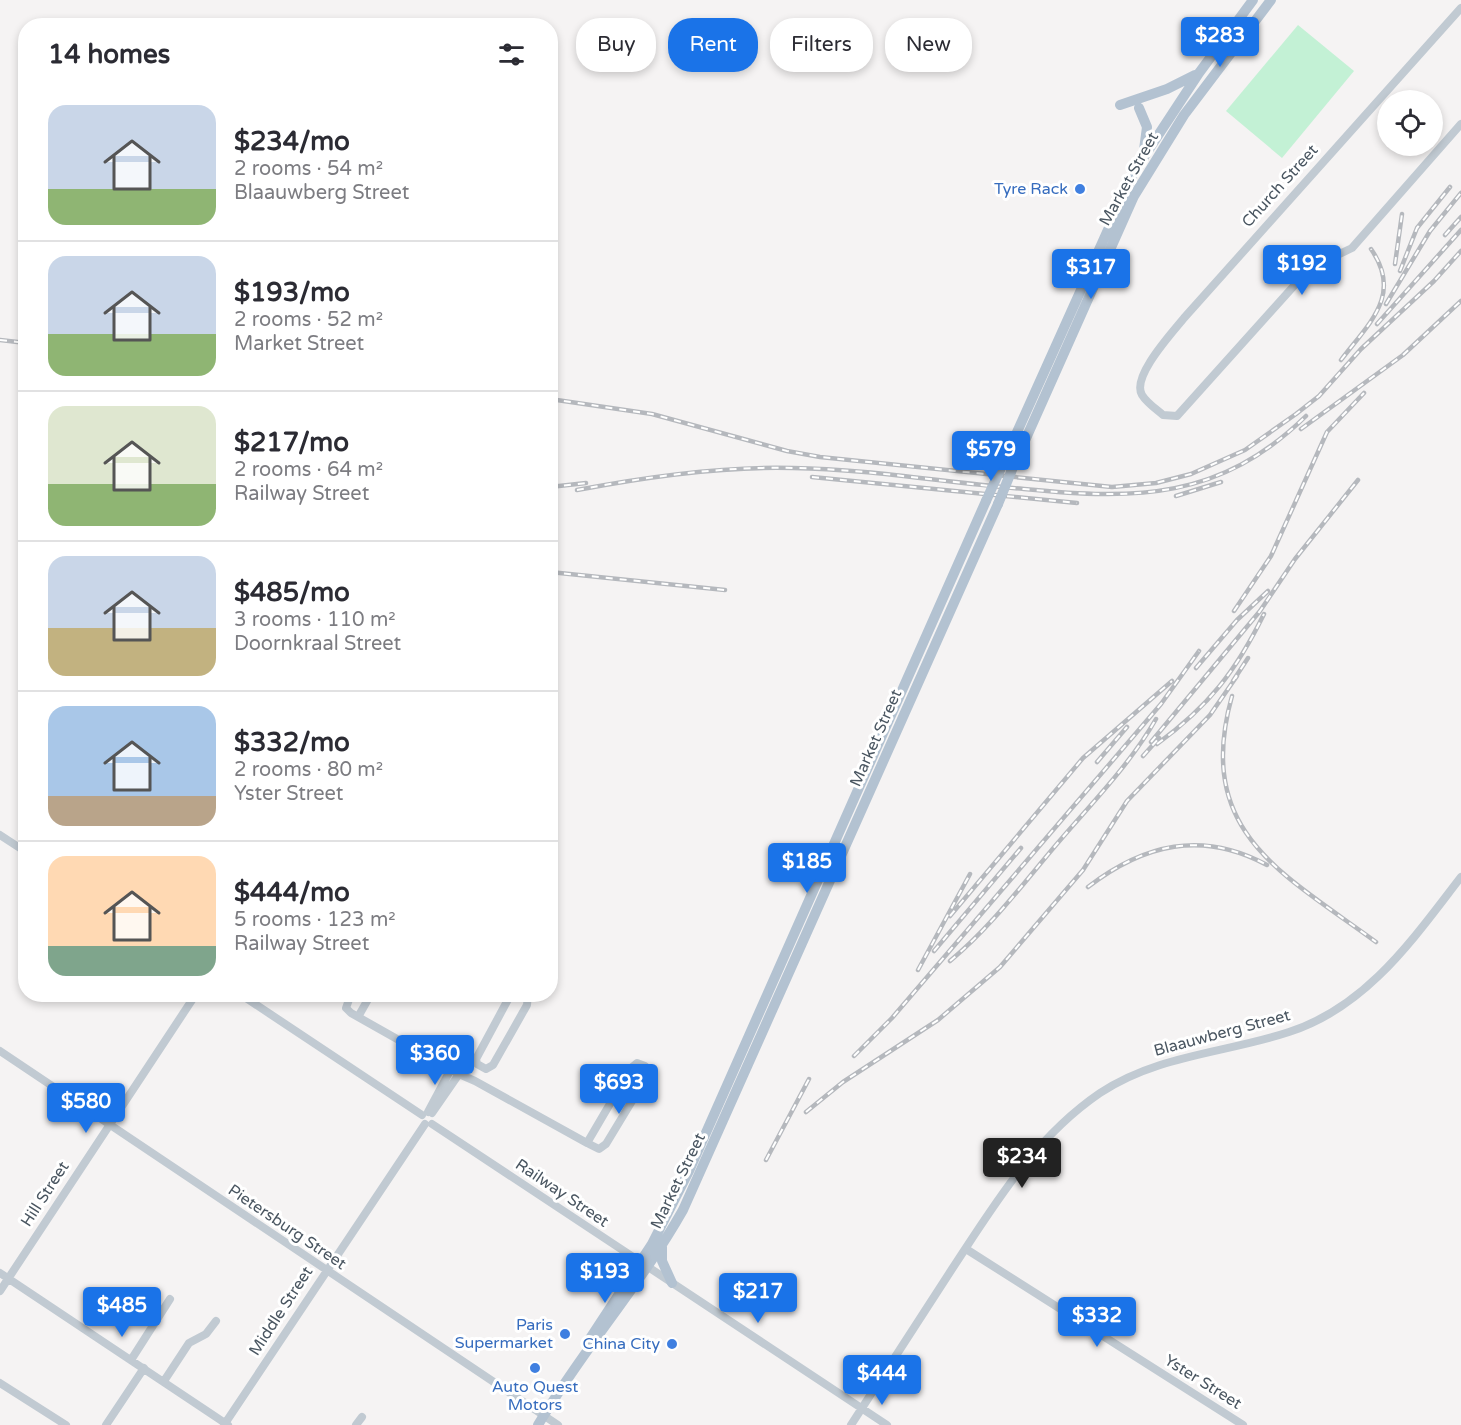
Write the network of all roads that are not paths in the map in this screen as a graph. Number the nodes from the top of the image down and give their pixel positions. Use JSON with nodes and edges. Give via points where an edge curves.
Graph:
{"nodes":[{"id":1,"x":1253,"y":0,"type":"edge"},
{"id":2,"x":1271,"y":0,"type":"edge"},
{"id":3,"x":1461,"y":8,"type":"edge"},
{"id":4,"x":1198,"y":74,"type":"junction"},
{"id":5,"x":1120,"y":105,"type":"dead end"},
{"id":6,"x":1139,"y":108,"type":"dead end"},
{"id":7,"x":1461,"y":124,"type":"edge"},
{"id":8,"x":1143,"y":156,"type":"junction"},
{"id":9,"x":970,"y":551,"type":"junction"},
{"id":10,"x":0,"y":835,"type":"edge"},
{"id":11,"x":18,"y":847,"type":"edge"},
{"id":12,"x":1461,"y":877,"type":"edge"},
{"id":13,"x":191,"y":1002,"type":"edge"},
{"id":14,"x":252,"y":1002,"type":"edge"},
{"id":15,"x":348,"y":1002,"type":"edge"},
{"id":16,"x":366,"y":1002,"type":"edge"},
{"id":17,"x":507,"y":1002,"type":"edge"},
{"id":18,"x":527,"y":1002,"type":"edge"},
{"id":19,"x":358,"y":1017,"type":"junction"},
{"id":20,"x":0,"y":1051,"type":"edge"},
{"id":21,"x":482,"y":1067,"type":"junction"},
{"id":22,"x":451,"y":1069,"type":"junction"},
{"id":23,"x":459,"y":1074,"type":"junction"},
{"id":24,"x":475,"y":1081,"type":"junction"},
{"id":25,"x":428,"y":1118,"type":"junction"},
{"id":26,"x":108,"y":1124,"type":"junction"},
{"id":27,"x":587,"y":1143,"type":"junction"},
{"id":28,"x":662,"y":1246,"type":"junction"},
{"id":29,"x":966,"y":1249,"type":"junction"},
{"id":30,"x":644,"y":1265,"type":"junction"},
{"id":31,"x":325,"y":1272,"type":"junction"},
{"id":32,"x":4,"y":1276,"type":"edge"},
{"id":33,"x":672,"y":1283,"type":"junction"},
{"id":34,"x":0,"y":1290,"type":"edge"},
{"id":35,"x":170,"y":1299,"type":"dead end"},
{"id":36,"x":216,"y":1321,"type":"dead end"},
{"id":37,"x":131,"y":1360,"type":"junction"},
{"id":38,"x":144,"y":1368,"type":"junction"},
{"id":39,"x":164,"y":1381,"type":"junction"},
{"id":40,"x":0,"y":1383,"type":"edge"},
{"id":41,"x":862,"y":1408,"type":"junction"},
{"id":42,"x":362,"y":1417,"type":"dead end"},
{"id":43,"x":540,"y":1420,"type":"edge"},
{"id":44,"x":226,"y":1424,"type":"edge"},
{"id":45,"x":66,"y":1425,"type":"edge"},
{"id":46,"x":106,"y":1425,"type":"edge"},
{"id":47,"x":356,"y":1425,"type":"edge"},
{"id":48,"x":558,"y":1425,"type":"edge"},
{"id":49,"x":851,"y":1425,"type":"edge"},
{"id":50,"x":887,"y":1425,"type":"edge"},
{"id":51,"x":1243,"y":1425,"type":"edge"}],
"edges":[{"from":1,"to":4,"type":"main road","name":"Market Street"},
{"from":2,"to":9,"type":"main road","name":"Market Street","bridge":true,"via":[[1184,115],[1134,195],[998,504]]},
{"from":3,"to":7,"type":"street","name":"Church Street","via":[[1184,318],[1144,372],[1139,388],[1142,395],[1163,415],[1178,416],[1310,268],[1352,248]]},
{"from":4,"to":5,"type":"main road"},
{"from":4,"to":8,"type":"main road","name":"Market Street"},
{"from":6,"to":8,"type":"main road","via":[[1146,127]]},
{"from":8,"to":9,"type":"main road","name":"Market Street","bridge":true,"via":[[977,521]]},
{"from":9,"to":28,"type":"main road","name":"Market Street","via":[[701,1172]]},
{"from":9,"to":30,"type":"main road","name":"Market Street"},
{"from":10,"to":11,"type":"street"},
{"from":12,"to":29,"type":"street","name":"Blaauwberg Street","via":[[1396,960],[1354,998],[1327,1016],[1288,1033],[1152,1067],[1091,1100],[1026,1161]]},
{"from":13,"to":26,"type":"street","name":"Hill Street"},
{"from":14,"to":25,"type":"street","name":"Railway Street"},
{"from":15,"to":19,"type":"street","via":[[346,1008]]},
{"from":16,"to":19,"type":"street"},
{"from":17,"to":21,"type":"street","via":[[476,1059]]},
{"from":18,"to":21,"type":"street","via":[[494,1065],[489,1069]]},
{"from":19,"to":22,"type":"street"},
{"from":20,"to":26,"type":"street","name":"Pietersburg Street"},
{"from":21,"to":24,"type":"street"},
{"from":22,"to":23,"type":"street"},
{"from":22,"to":25,"type":"street"},
{"from":23,"to":24,"type":"street"},
{"from":23,"to":25,"type":"street"},
{"from":24,"to":27,"type":"street"},
{"from":25,"to":30,"type":"street","name":"Railway Street"},
{"from":25,"to":31,"type":"street","name":"Middle Street"},
{"from":26,"to":31,"type":"street","name":"Pietersburg Street"},
{"from":26,"to":32,"type":"street","name":"Hill Street"},
{"from":27,"to":27,"type":"street","via":[[632,1068],[637,1063],[645,1066],[646,1078],[604,1147],[599,1149]]},
{"from":28,"to":30,"type":"main road","name":"Market Street"},
{"from":28,"to":33,"type":"main road","via":[[662,1261]]},
{"from":29,"to":41,"type":"street","name":"Blaauwberg Street"},
{"from":29,"to":51,"type":"street","name":"Yster Street"},
{"from":30,"to":33,"type":"street","name":"Railway Street"},
{"from":30,"to":43,"type":"main road","name":"Market Street","via":[[601,1320]]},
{"from":31,"to":43,"type":"street","name":"Pietersburg Street"},
{"from":31,"to":44,"type":"street","name":"Middle Street"},
{"from":32,"to":34,"type":"street","name":"Hill Street"},
{"from":32,"to":37,"type":"street"},
{"from":33,"to":41,"type":"street","name":"Railway Street"},
{"from":35,"to":37,"type":"street"},
{"from":36,"to":39,"type":"street","via":[[206,1334],[189,1343]]},
{"from":37,"to":38,"type":"street"},
{"from":38,"to":39,"type":"street"},
{"from":38,"to":46,"type":"street"},
{"from":39,"to":44,"type":"street"},
{"from":40,"to":45,"type":"street"},
{"from":41,"to":49,"type":"street","name":"Blaauwberg Street"},
{"from":41,"to":50,"type":"street","name":"Railway Street"},
{"from":42,"to":47,"type":"street"},
{"from":43,"to":48,"type":"street","name":"Pietersburg Street"}]}
